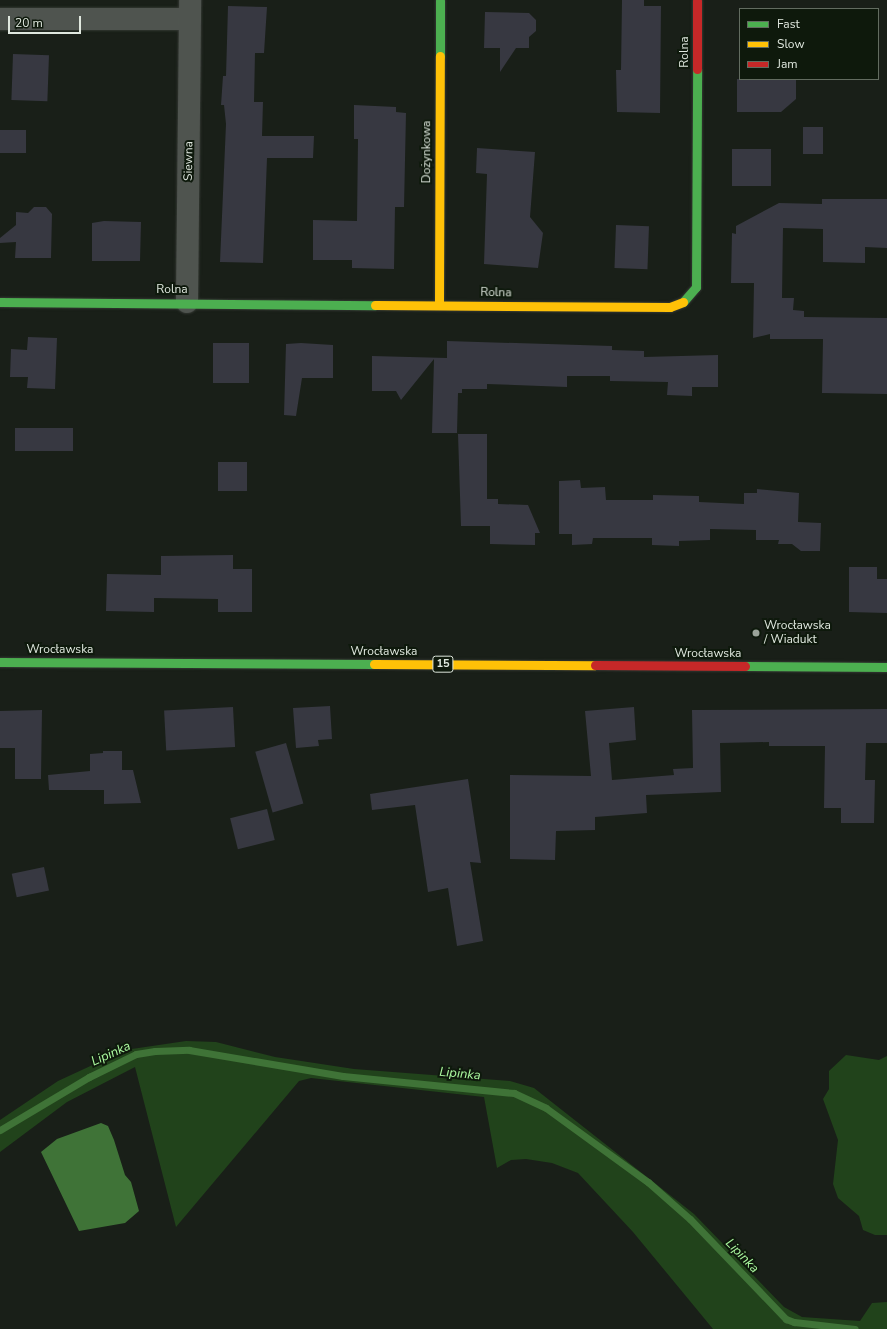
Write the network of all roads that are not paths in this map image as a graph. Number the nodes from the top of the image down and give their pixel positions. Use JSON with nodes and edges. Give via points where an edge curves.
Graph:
{"nodes":[{"id":1,"x":440,"y":0,"type":"edge"},
{"id":2,"x":697,"y":0,"type":"edge"},
{"id":3,"x":190,"y":9,"type":"edge"},
{"id":4,"x":0,"y":19,"type":"edge"},
{"id":5,"x":0,"y":302,"type":"edge"},
{"id":6,"x":187,"y":302,"type":"junction"},
{"id":7,"x":439,"y":304,"type":"junction"},
{"id":8,"x":0,"y":662,"type":"edge"},
{"id":9,"x":887,"y":667,"type":"edge"}],
"edges":[{"from":1,"to":7,"type":"street","name":"Dożynkowa"},
{"from":2,"to":7,"type":"street","name":"Rolna","via":[[696,287],[687,301],[670,307]]},
{"from":3,"to":4,"type":"street","name":"Siewna"},
{"from":3,"to":6,"type":"street","name":"Siewna"},
{"from":5,"to":6,"type":"street","name":"Rolna"},
{"from":6,"to":7,"type":"street","name":"Rolna"},
{"from":8,"to":9,"type":"street","name":"Wrocławska","number":"15"}]}
